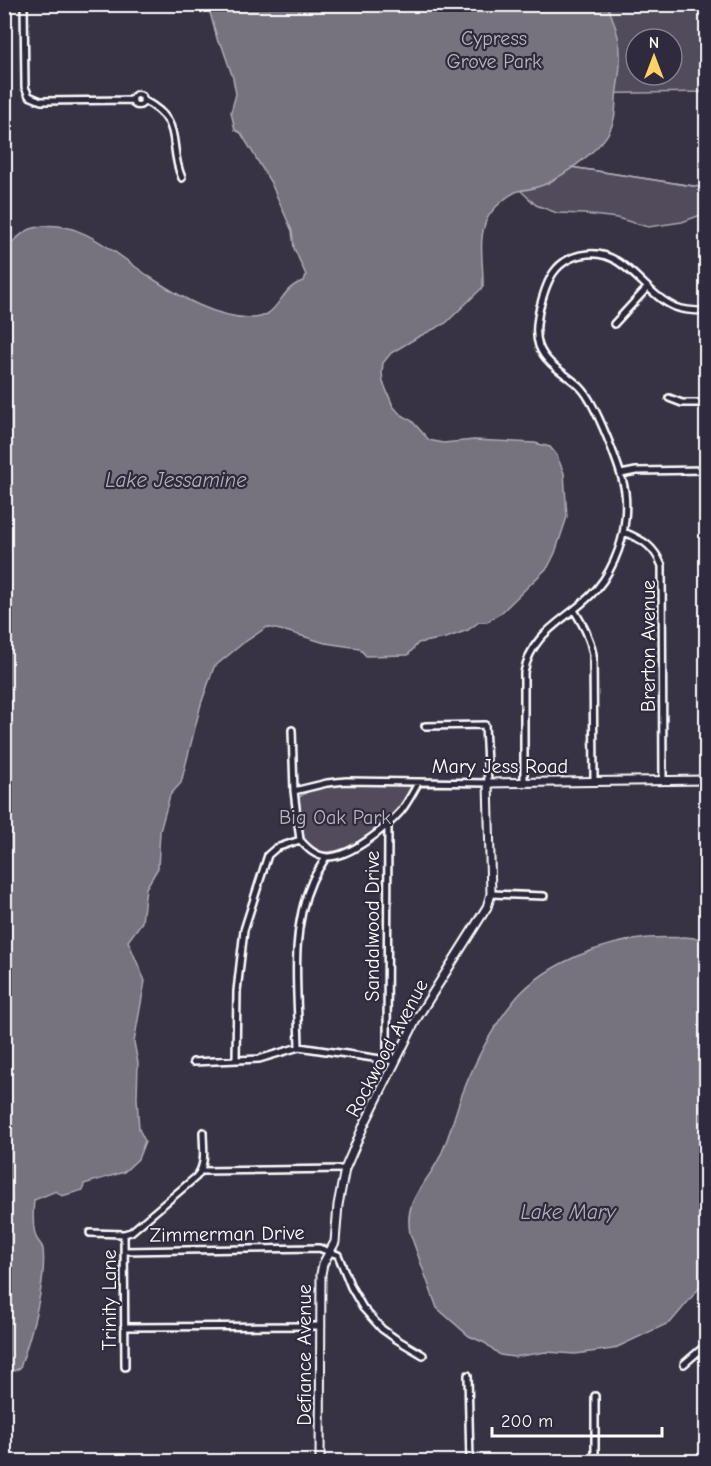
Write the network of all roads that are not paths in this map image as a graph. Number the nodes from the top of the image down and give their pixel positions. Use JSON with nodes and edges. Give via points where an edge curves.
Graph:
{"nodes":[{"id":1,"x":24,"y":4,"type":"edge"},
{"id":2,"x":182,"y":178,"type":"dead end"},
{"id":3,"x":647,"y":288,"type":"junction"},
{"id":4,"x":706,"y":311,"type":"edge"},
{"id":5,"x":614,"y":324,"type":"dead end"},
{"id":6,"x":669,"y":398,"type":"dead end"},
{"id":7,"x":706,"y":403,"type":"edge"},
{"id":8,"x":706,"y":470,"type":"edge"},
{"id":9,"x":621,"y":474,"type":"junction"},
{"id":10,"x":624,"y":532,"type":"junction"},
{"id":11,"x":574,"y":610,"type":"junction"},
{"id":12,"x":425,"y":726,"type":"dead end"},
{"id":13,"x":292,"y":730,"type":"dead end"},
{"id":14,"x":663,"y":780,"type":"junction"},
{"id":15,"x":706,"y":780,"type":"edge"},
{"id":16,"x":594,"y":781,"type":"junction"},
{"id":17,"x":524,"y":782,"type":"junction"},
{"id":18,"x":418,"y":783,"type":"junction"},
{"id":19,"x":488,"y":783,"type":"junction"},
{"id":20,"x":294,"y":791,"type":"junction"},
{"id":21,"x":388,"y":825,"type":"junction"},
{"id":22,"x":300,"y":840,"type":"junction"},
{"id":23,"x":326,"y":857,"type":"junction"},
{"id":24,"x":491,"y":894,"type":"junction"},
{"id":25,"x":544,"y":896,"type":"dead end"},
{"id":26,"x":299,"y":1047,"type":"junction"},
{"id":27,"x":236,"y":1060,"type":"junction"},
{"id":28,"x":394,"y":1061,"type":"junction"},
{"id":29,"x":194,"y":1062,"type":"dead end"},
{"id":30,"x":203,"y":1132,"type":"dead end"},
{"id":31,"x":345,"y":1169,"type":"junction"},
{"id":32,"x":202,"y":1170,"type":"junction"},
{"id":33,"x":90,"y":1233,"type":"dead end"},
{"id":34,"x":124,"y":1234,"type":"junction"},
{"id":35,"x":124,"y":1251,"type":"junction"},
{"id":36,"x":330,"y":1251,"type":"junction"},
{"id":37,"x":320,"y":1326,"type":"junction"},
{"id":38,"x":124,"y":1328,"type":"junction"},
{"id":39,"x":706,"y":1346,"type":"edge"},
{"id":40,"x":423,"y":1355,"type":"dead end"},
{"id":41,"x":684,"y":1364,"type":"dead end"},
{"id":42,"x":125,"y":1367,"type":"dead end"},
{"id":43,"x":468,"y":1375,"type":"dead end"},
{"id":44,"x":595,"y":1396,"type":"dead end"},
{"id":45,"x":320,"y":1461,"type":"edge"},
{"id":46,"x":470,"y":1461,"type":"edge"},
{"id":47,"x":595,"y":1461,"type":"edge"}],
"edges":[{"from":1,"to":2,"type":"street","via":[[25,87],[29,96],[41,101],[133,100],[138,105],[143,100],[157,107],[167,118]]},
{"from":3,"to":4,"type":"street","via":[[674,307]]},
{"from":3,"to":5,"type":"street"},
{"from":3,"to":9,"type":"street","via":[[609,257],[578,256],[560,265],[547,280],[537,321],[539,347],[588,396]]},
{"from":6,"to":7,"type":"street","via":[[682,403]]},
{"from":8,"to":9,"type":"street"},
{"from":9,"to":10,"type":"street","via":[[626,503]]},
{"from":10,"to":11,"type":"street","via":[[602,581]]},
{"from":10,"to":14,"type":"street","name":"Brerton Avenue","via":[[652,546],[663,566]]},
{"from":11,"to":16,"type":"street","via":[[586,628],[593,654]]},
{"from":11,"to":17,"type":"street","via":[[539,637],[526,658]]},
{"from":12,"to":19,"type":"street","name":"Rockwood Avenue","via":[[485,725]]},
{"from":13,"to":20,"type":"street"},
{"from":14,"to":15,"type":"street","name":"Mary Jess Road"},
{"from":14,"to":16,"type":"street","name":"Mary Jess Road"},
{"from":16,"to":17,"type":"street","name":"Mary Jess Road"},
{"from":17,"to":19,"type":"street","name":"Mary Jess Road"},
{"from":18,"to":19,"type":"street","name":"Mary Jess Road"},
{"from":18,"to":20,"type":"street","name":"Mary Jess Road","via":[[346,781]]},
{"from":18,"to":21,"type":"street"},
{"from":19,"to":24,"type":"street","name":"Rockwood Avenue"},
{"from":20,"to":22,"type":"street"},
{"from":21,"to":23,"type":"street","via":[[356,847]]},
{"from":21,"to":28,"type":"street","name":"Sandalwood Drive","via":[[387,1050]]},
{"from":22,"to":23,"type":"street","via":[[308,850]]},
{"from":22,"to":27,"type":"street","via":[[268,855],[244,930],[237,991]]},
{"from":23,"to":26,"type":"street","via":[[312,880],[297,938]]},
{"from":24,"to":25,"type":"street"},
{"from":24,"to":28,"type":"street","name":"Rockwood Avenue","via":[[481,920],[417,1018]]},
{"from":26,"to":27,"type":"street","via":[[259,1059]]},
{"from":26,"to":28,"type":"street"},
{"from":27,"to":29,"type":"street"},
{"from":28,"to":31,"type":"street","name":"Rockwood Avenue"},
{"from":30,"to":32,"type":"street"},
{"from":31,"to":32,"type":"street"},
{"from":31,"to":36,"type":"street","name":"Rockwood Avenue","via":[[335,1242]]},
{"from":32,"to":34,"type":"street"},
{"from":33,"to":34,"type":"street"},
{"from":34,"to":35,"type":"street","name":"Trinity Lane"},
{"from":35,"to":36,"type":"street","name":"Zimmerman Drive"},
{"from":35,"to":38,"type":"street","name":"Trinity Lane"},
{"from":36,"to":37,"type":"street","name":"Defiance Avenue","via":[[321,1274]]},
{"from":36,"to":40,"type":"street","via":[[338,1255],[363,1308],[382,1329]]},
{"from":37,"to":38,"type":"street"},
{"from":37,"to":45,"type":"street","name":"Defiance Avenue"},
{"from":38,"to":42,"type":"street","name":"Trinity Lane"},
{"from":39,"to":41,"type":"street"},
{"from":43,"to":46,"type":"street"},
{"from":44,"to":47,"type":"street"}]}
